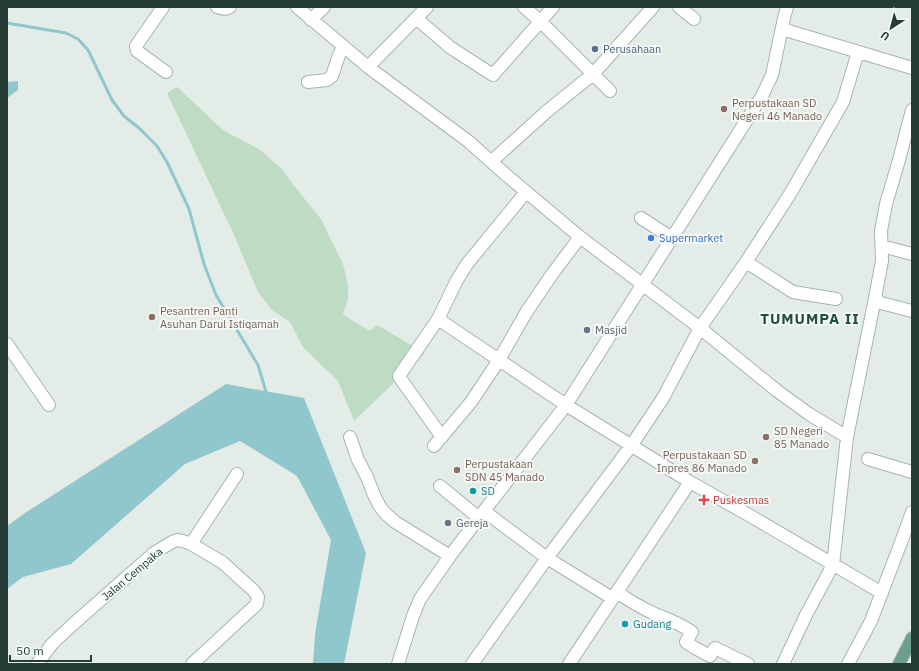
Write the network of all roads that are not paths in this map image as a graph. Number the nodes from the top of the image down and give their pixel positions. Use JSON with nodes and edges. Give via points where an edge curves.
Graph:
{"nodes":[{"id":1,"x":163,"y":7,"type":"edge"},
{"id":2,"x":217,"y":7,"type":"edge"},
{"id":3,"x":230,"y":7,"type":"edge"},
{"id":4,"x":296,"y":7,"type":"edge"},
{"id":5,"x":324,"y":7,"type":"edge"},
{"id":6,"x":428,"y":7,"type":"edge"},
{"id":7,"x":524,"y":7,"type":"edge"},
{"id":8,"x":554,"y":7,"type":"edge"},
{"id":9,"x":654,"y":7,"type":"edge"},
{"id":10,"x":679,"y":7,"type":"edge"},
{"id":11,"x":787,"y":7,"type":"edge"},
{"id":12,"x":416,"y":18,"type":"junction"},
{"id":13,"x":694,"y":19,"type":"dead end"},
{"id":14,"x":311,"y":20,"type":"junction"},
{"id":15,"x":541,"y":22,"type":"junction"},
{"id":16,"x":782,"y":29,"type":"junction"},
{"id":17,"x":343,"y":47,"type":"junction"},
{"id":18,"x":858,"y":52,"type":"junction"},
{"id":19,"x":368,"y":67,"type":"junction"},
{"id":20,"x":912,"y":68,"type":"edge"},
{"id":21,"x":166,"y":72,"type":"dead end"},
{"id":22,"x":593,"y":74,"type":"junction"},
{"id":23,"x":308,"y":82,"type":"dead end"},
{"id":24,"x":610,"y":91,"type":"dead end"},
{"id":25,"x":912,"y":110,"type":"edge"},
{"id":26,"x":492,"y":161,"type":"junction"},
{"id":27,"x":526,"y":192,"type":"junction"},
{"id":28,"x":641,"y":218,"type":"dead end"},
{"id":29,"x":580,"y":237,"type":"junction"},
{"id":30,"x":672,"y":238,"type":"junction"},
{"id":31,"x":882,"y":246,"type":"junction"},
{"id":32,"x":912,"y":254,"type":"edge"},
{"id":33,"x":746,"y":262,"type":"junction"},
{"id":34,"x":642,"y":285,"type":"junction"},
{"id":35,"x":875,"y":298,"type":"junction"},
{"id":36,"x":836,"y":299,"type":"dead end"},
{"id":37,"x":912,"y":311,"type":"edge"},
{"id":38,"x":438,"y":319,"type":"junction"},
{"id":39,"x":700,"y":328,"type":"junction"},
{"id":40,"x":7,"y":344,"type":"edge"},
{"id":41,"x":499,"y":360,"type":"junction"},
{"id":42,"x":49,"y":405,"type":"dead end"},
{"id":43,"x":566,"y":405,"type":"junction"},
{"id":44,"x":350,"y":437,"type":"dead end"},
{"id":45,"x":847,"y":438,"type":"junction"},
{"id":46,"x":631,"y":446,"type":"junction"},
{"id":47,"x":868,"y":459,"type":"dead end"},
{"id":48,"x":912,"y":472,"type":"edge"},
{"id":49,"x":236,"y":474,"type":"dead end"},
{"id":50,"x":690,"y":482,"type":"junction"},
{"id":51,"x":440,"y":486,"type":"dead end"},
{"id":52,"x":912,"y":512,"type":"edge"},
{"id":53,"x":481,"y":514,"type":"junction"},
{"id":54,"x":191,"y":544,"type":"junction"},
{"id":55,"x":450,"y":556,"type":"junction"},
{"id":56,"x":547,"y":558,"type":"junction"},
{"id":57,"x":833,"y":564,"type":"junction"},
{"id":58,"x":882,"y":593,"type":"junction"},
{"id":59,"x":614,"y":595,"type":"junction"},
{"id":60,"x":912,"y":638,"type":"edge"},
{"id":61,"x":37,"y":664,"type":"edge"},
{"id":62,"x":192,"y":664,"type":"edge"},
{"id":63,"x":398,"y":664,"type":"edge"},
{"id":64,"x":472,"y":664,"type":"edge"},
{"id":65,"x":569,"y":664,"type":"edge"},
{"id":66,"x":748,"y":664,"type":"edge"},
{"id":67,"x":783,"y":664,"type":"edge"},
{"id":68,"x":848,"y":664,"type":"edge"},
{"id":69,"x":899,"y":664,"type":"edge"}],
"edges":[{"from":1,"to":21,"type":"street","via":[[136,46],[137,51]]},
{"from":2,"to":3,"type":"street"},
{"from":4,"to":14,"type":"street"},
{"from":5,"to":14,"type":"street"},
{"from":6,"to":12,"type":"street"},
{"from":7,"to":15,"type":"street"},
{"from":8,"to":15,"type":"street"},
{"from":9,"to":22,"type":"street"},
{"from":10,"to":13,"type":"street"},
{"from":11,"to":16,"type":"street"},
{"from":12,"to":15,"type":"street","via":[[451,48],[493,75]]},
{"from":12,"to":19,"type":"street"},
{"from":14,"to":17,"type":"street"},
{"from":15,"to":22,"type":"street"},
{"from":16,"to":18,"type":"street"},
{"from":16,"to":30,"type":"street","via":[[772,75],[762,96]]},
{"from":17,"to":19,"type":"street"},
{"from":17,"to":23,"type":"street","via":[[332,76]]},
{"from":18,"to":20,"type":"street"},
{"from":18,"to":33,"type":"street","via":[[843,102],[790,194]]},
{"from":19,"to":26,"type":"street"},
{"from":22,"to":24,"type":"street"},
{"from":22,"to":26,"type":"street"},
{"from":25,"to":31,"type":"street","via":[[886,204],[881,231]]},
{"from":26,"to":27,"type":"street"},
{"from":27,"to":29,"type":"street"},
{"from":27,"to":38,"type":"street","via":[[465,268]]},
{"from":28,"to":30,"type":"street"},
{"from":29,"to":34,"type":"street"},
{"from":29,"to":41,"type":"street","via":[[527,311]]},
{"from":30,"to":34,"type":"street"},
{"from":31,"to":32,"type":"street"},
{"from":31,"to":35,"type":"street","via":[[882,261]]},
{"from":33,"to":36,"type":"street","via":[[793,292]]},
{"from":33,"to":39,"type":"street"},
{"from":34,"to":39,"type":"street"},
{"from":34,"to":43,"type":"street"},
{"from":35,"to":37,"type":"street","via":[[881,303]]},
{"from":35,"to":45,"type":"street"},
{"from":38,"to":41,"type":"street"},
{"from":38,"to":41,"type":"street","via":[[399,377],[438,441],[471,402]]},
{"from":39,"to":45,"type":"street","via":[[776,390]]},
{"from":39,"to":46,"type":"street","via":[[663,398]]},
{"from":40,"to":42,"type":"street"},
{"from":41,"to":43,"type":"street"},
{"from":43,"to":46,"type":"street"},
{"from":43,"to":53,"type":"street"},
{"from":44,"to":55,"type":"street","via":[[358,460],[384,512],[395,522]]},
{"from":45,"to":57,"type":"street"},
{"from":46,"to":50,"type":"street"},
{"from":46,"to":56,"type":"street"},
{"from":47,"to":48,"type":"street"},
{"from":49,"to":54,"type":"street"},
{"from":50,"to":57,"type":"street"},
{"from":50,"to":59,"type":"street"},
{"from":51,"to":53,"type":"street"},
{"from":52,"to":58,"type":"street"},
{"from":53,"to":55,"type":"street"},
{"from":53,"to":56,"type":"street"},
{"from":54,"to":61,"type":"street","name":"Jalan Cempaka","via":[[177,540],[154,553],[52,644]]},
{"from":54,"to":62,"type":"street","name":"Jalan Cempaka","via":[[222,562],[258,597],[257,604]]},
{"from":55,"to":63,"type":"street","via":[[420,600]]},
{"from":56,"to":59,"type":"street"},
{"from":56,"to":64,"type":"street"},
{"from":57,"to":58,"type":"street"},
{"from":57,"to":67,"type":"street"},
{"from":58,"to":68,"type":"street"},
{"from":59,"to":65,"type":"street"},
{"from":59,"to":66,"type":"street","via":[[692,632],[686,642],[710,656],[715,648]]},
{"from":60,"to":69,"type":"main road"}]}
